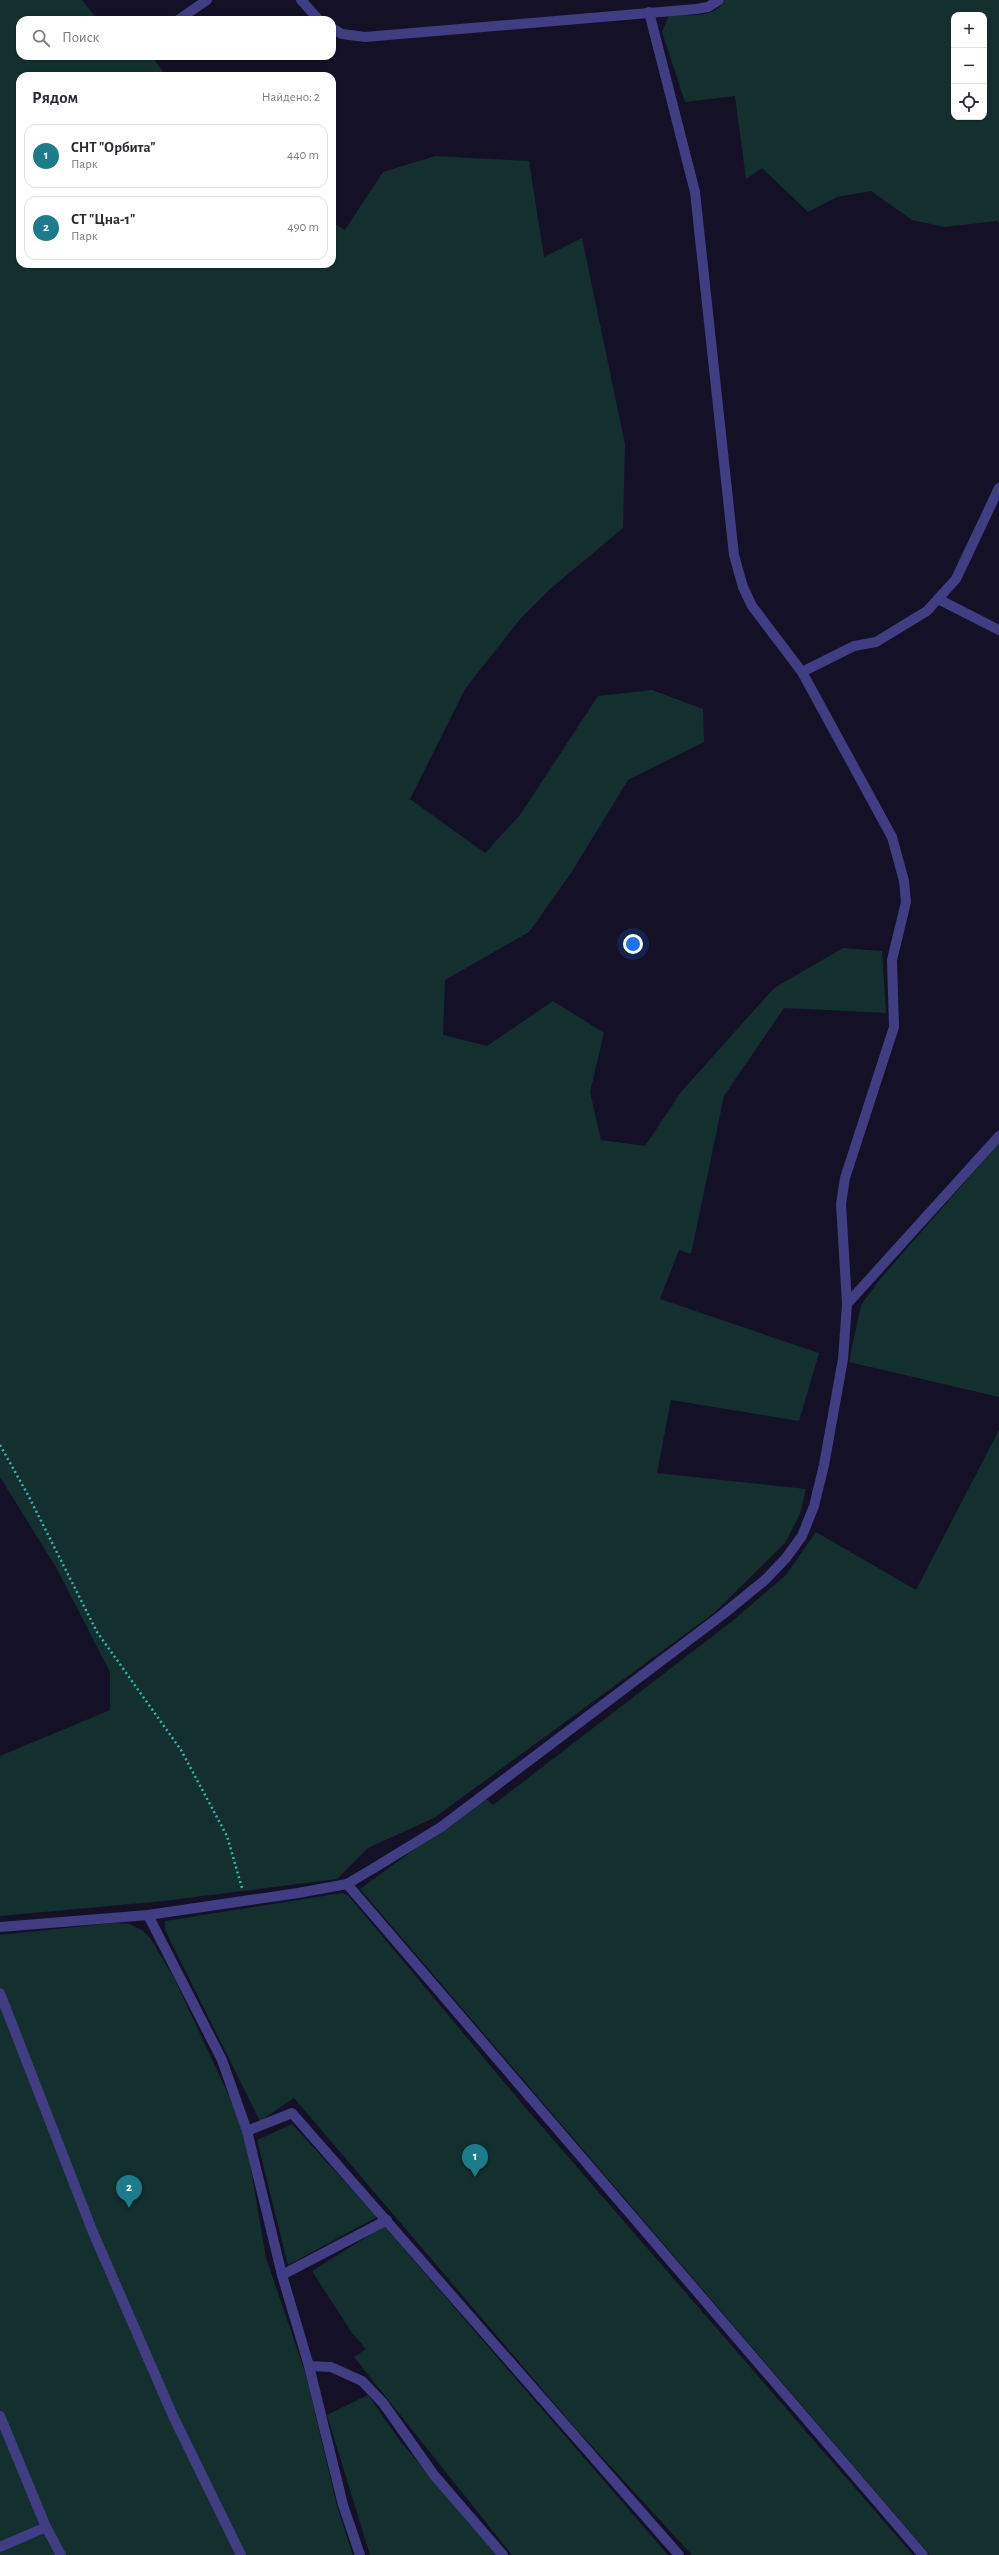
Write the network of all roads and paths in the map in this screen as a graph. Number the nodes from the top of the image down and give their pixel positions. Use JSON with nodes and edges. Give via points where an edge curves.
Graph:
{"nodes":[{"id":1,"x":207,"y":0,"type":"edge"},
{"id":2,"x":301,"y":0,"type":"edge"},
{"id":3,"x":719,"y":0,"type":"edge"},
{"id":4,"x":649,"y":12,"type":"junction"},
{"id":5,"x":184,"y":16,"type":"edge"},
{"id":6,"x":315,"y":16,"type":"edge"},
{"id":7,"x":336,"y":30,"type":"edge"},
{"id":8,"x":999,"y":488,"type":"edge"},
{"id":9,"x":938,"y":599,"type":"junction"},
{"id":10,"x":999,"y":630,"type":"edge"},
{"id":11,"x":802,"y":672,"type":"junction"},
{"id":12,"x":999,"y":1136,"type":"edge"},
{"id":13,"x":847,"y":1304,"type":"junction"},
{"id":14,"x":0,"y":1445,"type":"edge"},
{"id":15,"x":347,"y":1884,"type":"junction"},
{"id":16,"x":244,"y":1901,"type":"junction"},
{"id":17,"x":148,"y":1916,"type":"junction"},
{"id":18,"x":0,"y":1927,"type":"edge"},
{"id":19,"x":0,"y":1993,"type":"edge"},
{"id":20,"x":247,"y":2131,"type":"junction"},
{"id":21,"x":387,"y":2220,"type":"junction"},
{"id":22,"x":282,"y":2275,"type":"junction"},
{"id":23,"x":309,"y":2366,"type":"junction"},
{"id":24,"x":0,"y":2416,"type":"edge"},
{"id":25,"x":46,"y":2527,"type":"junction"},
{"id":26,"x":0,"y":2547,"type":"edge"},
{"id":27,"x":61,"y":2555,"type":"edge"},
{"id":28,"x":241,"y":2555,"type":"edge"},
{"id":29,"x":360,"y":2555,"type":"edge"},
{"id":30,"x":503,"y":2555,"type":"edge"},
{"id":31,"x":679,"y":2555,"type":"edge"},
{"id":32,"x":922,"y":2555,"type":"edge"}],
"edges":[{"from":1,"to":5,"type":"street"},
{"from":2,"to":6,"type":"street"},
{"from":3,"to":4,"type":"street","via":[[708,7]]},
{"from":4,"to":7,"type":"street","via":[[365,38]]},
{"from":4,"to":11,"type":"street","via":[[695,192],[734,555],[743,587],[752,606]]},
{"from":8,"to":9,"type":"street","via":[[956,579]]},
{"from":9,"to":10,"type":"street"},
{"from":9,"to":11,"type":"street","via":[[927,610],[876,642],[854,646]]},
{"from":11,"to":13,"type":"street","via":[[892,838],[906,895],[892,960],[894,1027],[845,1178],[841,1204]]},
{"from":12,"to":13,"type":"street"},
{"from":13,"to":15,"type":"street","via":[[843,1359],[824,1465],[814,1506],[802,1536],[786,1558],[765,1580],[722,1615],[441,1827]]},
{"from":14,"to":16,"type":"path","via":[[97,1632],[181,1750],[227,1836],[241,1879]]},
{"from":15,"to":16,"type":"street"},
{"from":15,"to":32,"type":"street"},
{"from":16,"to":17,"type":"street"},
{"from":17,"to":18,"type":"street"},
{"from":17,"to":20,"type":"street","via":[[222,2060]]},
{"from":19,"to":28,"type":"street","via":[[92,2230],[173,2416]]},
{"from":20,"to":21,"type":"street","via":[[292,2113]]},
{"from":20,"to":22,"type":"street"},
{"from":21,"to":22,"type":"street"},
{"from":21,"to":31,"type":"street"},
{"from":22,"to":23,"type":"street"},
{"from":23,"to":29,"type":"street","via":[[343,2505]]},
{"from":23,"to":30,"type":"street","via":[[332,2367],[362,2381],[383,2402],[434,2474]]},
{"from":24,"to":25,"type":"street"},
{"from":25,"to":26,"type":"street"},
{"from":25,"to":27,"type":"street"}]}
